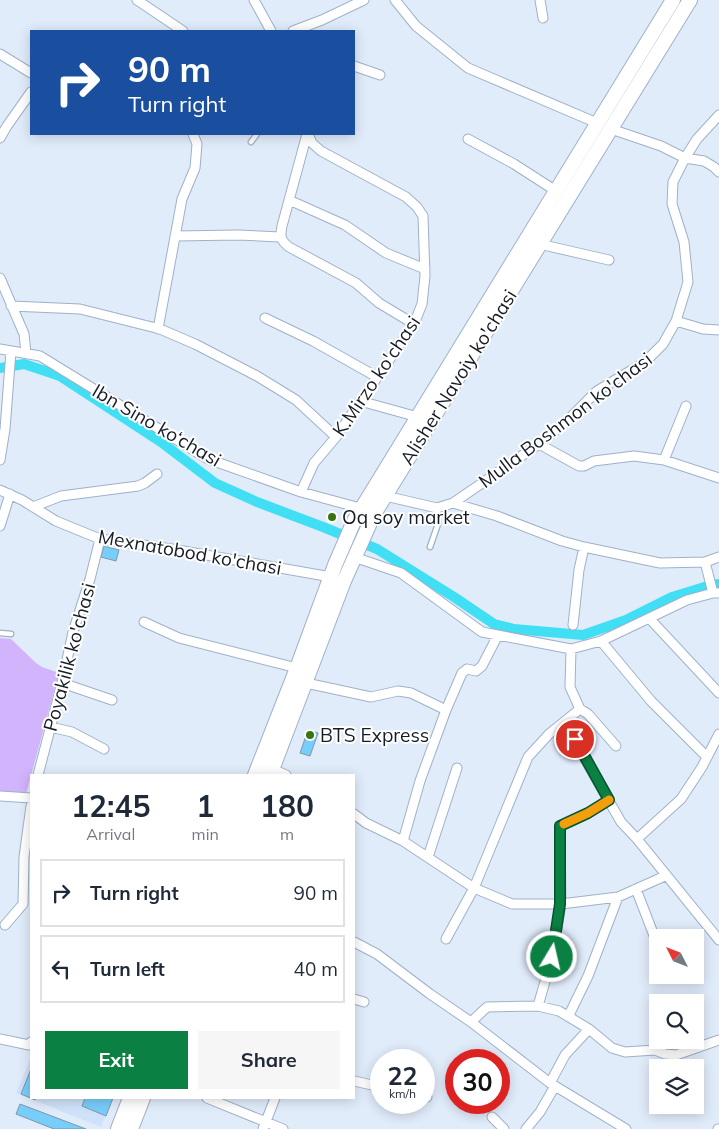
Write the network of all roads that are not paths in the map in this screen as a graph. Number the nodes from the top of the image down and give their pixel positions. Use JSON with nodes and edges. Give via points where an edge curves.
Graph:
{"nodes":[{"id":1,"x":137,"y":0,"type":"edge"},
{"id":2,"x":254,"y":0,"type":"edge"},
{"id":3,"x":364,"y":0,"type":"edge"},
{"id":4,"x":396,"y":0,"type":"edge"},
{"id":5,"x":540,"y":0,"type":"edge"},
{"id":6,"x":673,"y":0,"type":"edge"},
{"id":7,"x":690,"y":0,"type":"edge"},
{"id":8,"x":543,"y":18,"type":"dead end"},
{"id":9,"x":322,"y":20,"type":"junction"},
{"id":10,"x":182,"y":30,"type":"edge"},
{"id":11,"x":269,"y":30,"type":"edge"},
{"id":12,"x":296,"y":30,"type":"edge"},
{"id":13,"x":320,"y":30,"type":"edge"},
{"id":14,"x":0,"y":54,"type":"edge"},
{"id":15,"x":355,"y":66,"type":"edge"},
{"id":16,"x":30,"y":72,"type":"edge"},
{"id":17,"x":380,"y":75,"type":"dead end"},
{"id":18,"x":30,"y":93,"type":"edge"},
{"id":19,"x":719,"y":115,"type":"edge"},
{"id":20,"x":597,"y":123,"type":"junction"},
{"id":21,"x":611,"y":128,"type":"junction"},
{"id":22,"x":193,"y":135,"type":"edge"},
{"id":23,"x":256,"y":135,"type":"edge"},
{"id":24,"x":307,"y":135,"type":"edge"},
{"id":25,"x":308,"y":135,"type":"edge"},
{"id":26,"x":0,"y":138,"type":"edge"},
{"id":27,"x":468,"y":139,"type":"dead end"},
{"id":28,"x":252,"y":142,"type":"dead end"},
{"id":29,"x":685,"y":158,"type":"junction"},
{"id":30,"x":719,"y":172,"type":"edge"},
{"id":31,"x":556,"y":191,"type":"junction"},
{"id":32,"x":289,"y":200,"type":"junction"},
{"id":33,"x":174,"y":236,"type":"junction"},
{"id":34,"x":280,"y":237,"type":"junction"},
{"id":35,"x":539,"y":244,"type":"junction"},
{"id":36,"x":609,"y":260,"type":"dead end"},
{"id":37,"x":425,"y":268,"type":"junction"},
{"id":38,"x":0,"y":278,"type":"edge"},
{"id":39,"x":11,"y":306,"type":"junction"},
{"id":40,"x":265,"y":318,"type":"dead end"},
{"id":41,"x":676,"y":321,"type":"junction"},
{"id":42,"x":414,"y":324,"type":"junction"},
{"id":43,"x":158,"y":329,"type":"junction"},
{"id":44,"x":719,"y":330,"type":"edge"},
{"id":45,"x":6,"y":351,"type":"edge"},
{"id":46,"x":26,"y":353,"type":"junction"},
{"id":47,"x":377,"y":377,"type":"junction"},
{"id":48,"x":360,"y":401,"type":"junction"},
{"id":49,"x":686,"y":406,"type":"dead end"},
{"id":50,"x":418,"y":416,"type":"junction"},
{"id":51,"x":336,"y":437,"type":"junction"},
{"id":52,"x":538,"y":444,"type":"junction"},
{"id":53,"x":0,"y":460,"type":"edge"},
{"id":54,"x":664,"y":460,"type":"junction"},
{"id":55,"x":157,"y":474,"type":"dead end"},
{"id":56,"x":719,"y":478,"type":"edge"},
{"id":57,"x":0,"y":490,"type":"edge"},
{"id":58,"x":301,"y":492,"type":"junction"},
{"id":59,"x":378,"y":493,"type":"junction"},
{"id":60,"x":10,"y":494,"type":"junction"},
{"id":61,"x":453,"y":503,"type":"junction"},
{"id":62,"x":33,"y":507,"type":"junction"},
{"id":63,"x":437,"y":508,"type":"junction"},
{"id":64,"x":368,"y":511,"type":"junction"},
{"id":65,"x":0,"y":526,"type":"edge"},
{"id":66,"x":100,"y":539,"type":"junction"},
{"id":67,"x":430,"y":547,"type":"dead end"},
{"id":68,"x":584,"y":547,"type":"junction"},
{"id":69,"x":355,"y":555,"type":"junction"},
{"id":70,"x":719,"y":558,"type":"edge"},
{"id":71,"x":705,"y":562,"type":"junction"},
{"id":72,"x":330,"y":577,"type":"junction"},
{"id":73,"x":716,"y":593,"type":"edge"},
{"id":74,"x":648,"y":618,"type":"junction"},
{"id":75,"x":144,"y":622,"type":"dead end"},
{"id":76,"x":573,"y":625,"type":"dead end"},
{"id":77,"x":0,"y":633,"type":"edge"},
{"id":78,"x":11,"y":634,"type":"dead end"},
{"id":79,"x":498,"y":635,"type":"junction"},
{"id":80,"x":601,"y":641,"type":"junction"},
{"id":81,"x":571,"y":649,"type":"junction"},
{"id":82,"x":298,"y":668,"type":"junction"},
{"id":83,"x":62,"y":683,"type":"junction"},
{"id":84,"x":306,"y":683,"type":"junction"},
{"id":85,"x":719,"y":693,"type":"edge"},
{"id":86,"x":112,"y":700,"type":"dead end"},
{"id":87,"x":446,"y":710,"type":"junction"},
{"id":88,"x":580,"y":710,"type":"junction"},
{"id":89,"x":568,"y":719,"type":"junction"},
{"id":90,"x":50,"y":727,"type":"junction"},
{"id":91,"x":719,"y":734,"type":"edge"},
{"id":92,"x":616,"y":746,"type":"dead end"},
{"id":93,"x":104,"y":749,"type":"dead end"},
{"id":94,"x":707,"y":757,"type":"junction"},
{"id":95,"x":457,"y":768,"type":"dead end"},
{"id":96,"x":271,"y":772,"type":"edge"},
{"id":97,"x":38,"y":774,"type":"edge"},
{"id":98,"x":255,"y":774,"type":"edge"},
{"id":99,"x":0,"y":796,"type":"edge"},
{"id":100,"x":30,"y":798,"type":"edge"},
{"id":101,"x":609,"y":800,"type":"junction"},
{"id":102,"x":30,"y":813,"type":"edge"},
{"id":103,"x":355,"y":815,"type":"edge"},
{"id":104,"x":637,"y":839,"type":"junction"},
{"id":105,"x":404,"y":840,"type":"junction"},
{"id":106,"x":428,"y":857,"type":"junction"},
{"id":107,"x":666,"y":876,"type":"junction"},
{"id":108,"x":474,"y":888,"type":"junction"},
{"id":109,"x":636,"y":889,"type":"junction"},
{"id":110,"x":618,"y":897,"type":"junction"},
{"id":111,"x":27,"y":900,"type":"edge"},
{"id":112,"x":560,"y":904,"type":"junction"},
{"id":113,"x":5,"y":925,"type":"dead end"},
{"id":114,"x":651,"y":929,"type":"edge"},
{"id":115,"x":446,"y":939,"type":"dead end"},
{"id":116,"x":719,"y":940,"type":"edge"},
{"id":117,"x":355,"y":942,"type":"edge"},
{"id":118,"x":355,"y":999,"type":"edge"},
{"id":119,"x":364,"y":1002,"type":"dead end"},
{"id":120,"x":538,"y":1006,"type":"junction"},
{"id":121,"x":569,"y":1015,"type":"junction"},
{"id":122,"x":471,"y":1022,"type":"junction"},
{"id":123,"x":589,"y":1029,"type":"junction"},
{"id":124,"x":0,"y":1039,"type":"edge"},
{"id":125,"x":719,"y":1040,"type":"edge"},
{"id":126,"x":30,"y":1044,"type":"edge"},
{"id":127,"x":355,"y":1081,"type":"edge"},
{"id":128,"x":370,"y":1085,"type":"edge"},
{"id":129,"x":552,"y":1085,"type":"junction"},
{"id":130,"x":130,"y":1099,"type":"edge"},
{"id":131,"x":143,"y":1099,"type":"edge"},
{"id":132,"x":209,"y":1099,"type":"edge"},
{"id":133,"x":274,"y":1099,"type":"edge"},
{"id":134,"x":492,"y":1117,"type":"dead end"},
{"id":135,"x":264,"y":1125,"type":"edge"},
{"id":136,"x":118,"y":1129,"type":"edge"},
{"id":137,"x":131,"y":1129,"type":"edge"},
{"id":138,"x":283,"y":1129,"type":"edge"},
{"id":139,"x":504,"y":1129,"type":"edge"},
{"id":140,"x":526,"y":1129,"type":"edge"},
{"id":141,"x":626,"y":1129,"type":"edge"}],
"edges":[{"from":1,"to":10,"type":"street"},
{"from":2,"to":11,"type":"street"},
{"from":3,"to":9,"type":"street"},
{"from":4,"to":20,"type":"street","via":[[416,26],[468,68]]},
{"from":5,"to":8,"type":"street"},
{"from":6,"to":20,"type":"main road","name":"Alisher Navoiy ko'chasi"},
{"from":7,"to":21,"type":"main road","name":"Alisher Navoiy ko'chasi"},
{"from":9,"to":12,"type":"street"},
{"from":9,"to":13,"type":"street"},
{"from":14,"to":16,"type":"street"},
{"from":15,"to":17,"type":"street"},
{"from":18,"to":26,"type":"street"},
{"from":19,"to":29,"type":"street","name":"Mulla Boshmon ko'chasi"},
{"from":20,"to":31,"type":"main road","name":"Alisher Navoiy ko'chasi"},
{"from":21,"to":29,"type":"street"},
{"from":21,"to":35,"type":"main road","name":"Alisher Navoiy ko'chasi"},
{"from":22,"to":33,"type":"street","via":[[197,144],[195,168],[182,199]]},
{"from":23,"to":28,"type":"lane"},
{"from":24,"to":32,"type":"street"},
{"from":25,"to":37,"type":"street","name":"K.Mirzo ko'chasi","via":[[321,151],[406,196],[417,207],[423,216]]},
{"from":27,"to":31,"type":"street"},
{"from":29,"to":30,"type":"street","via":[[704,161]]},
{"from":29,"to":41,"type":"street","name":"Mulla Boshmon ko'chasi","via":[[673,182],[672,204],[684,242],[688,282]]},
{"from":31,"to":50,"type":"main road","name":"Alisher Navoiy ko'chasi"},
{"from":32,"to":34,"type":"street"},
{"from":32,"to":37,"type":"street","via":[[345,225],[386,254]]},
{"from":33,"to":34,"type":"street"},
{"from":33,"to":43,"type":"street"},
{"from":34,"to":42,"type":"street","via":[[288,247],[356,283],[378,303]]},
{"from":35,"to":36,"type":"street"},
{"from":35,"to":59,"type":"main road","name":"Alisher Navoiy ko'chasi"},
{"from":37,"to":42,"type":"street","name":"K.Mirzo ko'chasi","via":[[422,304]]},
{"from":38,"to":39,"type":"street"},
{"from":39,"to":43,"type":"street","via":[[80,309]]},
{"from":39,"to":46,"type":"street","via":[[24,334]]},
{"from":40,"to":47,"type":"street"},
{"from":41,"to":44,"type":"street"},
{"from":41,"to":52,"type":"street","name":"Mulla Boshmon ko'chasi","via":[[663,344],[645,362],[597,391]]},
{"from":42,"to":47,"type":"street","name":"K.Mirzo ko'chasi"},
{"from":43,"to":51,"type":"street","via":[[257,376],[296,400]]},
{"from":45,"to":46,"type":"street","name":"Ibn Sino ko‘chasi"},
{"from":45,"to":53,"type":"street","via":[[9,378]]},
{"from":46,"to":58,"type":"street","name":"Ibn Sino ko‘chasi","via":[[40,356],[208,459]]},
{"from":47,"to":48,"type":"street","name":"K.Mirzo ko'chasi"},
{"from":48,"to":50,"type":"street"},
{"from":48,"to":51,"type":"street","name":"K.Mirzo ko'chasi"},
{"from":49,"to":54,"type":"street"},
{"from":50,"to":59,"type":"main road","name":"Alisher Navoiy ko'chasi"},
{"from":51,"to":58,"type":"street","name":"K.Mirzo ko'chasi","via":[[314,463]]},
{"from":52,"to":54,"type":"street","via":[[579,466],[634,456]]},
{"from":52,"to":61,"type":"street","name":"Mulla Boshmon ko'chasi"},
{"from":54,"to":56,"type":"street"},
{"from":55,"to":62,"type":"street","via":[[138,486],[62,496]]},
{"from":57,"to":60,"type":"street","name":"Mexnatobod ko'chasi"},
{"from":58,"to":64,"type":"street","name":"Ibn Sino ko‘chasi"},
{"from":59,"to":63,"type":"street"},
{"from":59,"to":64,"type":"main road","name":"Alisher Navoiy ko'chasi"},
{"from":60,"to":62,"type":"street","name":"Mexnatobod ko'chasi"},
{"from":60,"to":65,"type":"street"},
{"from":61,"to":63,"type":"street","name":"Mulla Boshmon ko'chasi"},
{"from":61,"to":68,"type":"street"},
{"from":62,"to":66,"type":"street","name":"Mexnatobod ko'chasi","via":[[56,521]]},
{"from":63,"to":67,"type":"lane","via":[[438,524]]},
{"from":64,"to":69,"type":"main road","name":"Alisher Navoiy ko'chasi","via":[[367,528]]},
{"from":64,"to":72,"type":"main road","name":"Alisher Navoiy ko'chasi","via":[[354,521]]},
{"from":66,"to":72,"type":"street","name":"Mexnatobod ko'chasi"},
{"from":66,"to":83,"type":"street","name":"Poyakilik ko'chasi"},
{"from":68,"to":71,"type":"street","via":[[660,563]]},
{"from":68,"to":76,"type":"street"},
{"from":69,"to":79,"type":"street","via":[[401,572],[482,632]]},
{"from":69,"to":84,"type":"main road","name":"Alisher Navoiy ko'chasi"},
{"from":70,"to":71,"type":"street"},
{"from":71,"to":73,"type":"street"},
{"from":72,"to":82,"type":"main road","name":"Alisher Navoiy ko'chasi"},
{"from":73,"to":74,"type":"street","via":[[687,600]]},
{"from":74,"to":80,"type":"street"},
{"from":74,"to":85,"type":"street"},
{"from":75,"to":82,"type":"street","via":[[180,638]]},
{"from":77,"to":78,"type":"lane"},
{"from":79,"to":81,"type":"street"},
{"from":79,"to":87,"type":"street","via":[[482,666],[476,671],[467,669],[462,673]]},
{"from":80,"to":81,"type":"street"},
{"from":80,"to":94,"type":"street","via":[[651,701]]},
{"from":81,"to":88,"type":"street","via":[[570,687]]},
{"from":82,"to":98,"type":"main road","name":"Alisher Navoiy ko'chasi"},
{"from":83,"to":86,"type":"street"},
{"from":83,"to":90,"type":"street","name":"Poyakilik ko'chasi"},
{"from":84,"to":87,"type":"street","via":[[371,697],[398,691],[411,693]]},
{"from":84,"to":96,"type":"main road","name":"Alisher Navoiy ko'chasi"},
{"from":87,"to":105,"type":"street","via":[[420,781]]},
{"from":88,"to":89,"type":"street"},
{"from":88,"to":92,"type":"street","via":[[588,714]]},
{"from":89,"to":101,"type":"street","via":[[575,739]]},
{"from":89,"to":108,"type":"street","via":[[528,757]]},
{"from":90,"to":93,"type":"street","via":[[72,732]]},
{"from":90,"to":97,"type":"street","name":"Poyakilik ko'chasi"},
{"from":91,"to":94,"type":"street"},
{"from":94,"to":104,"type":"street","via":[[681,799]]},
{"from":95,"to":106,"type":"street"},
{"from":99,"to":100,"type":"street"},
{"from":101,"to":104,"type":"street","via":[[621,822]]},
{"from":101,"to":112,"type":"street","via":[[560,826]]},
{"from":102,"to":111,"type":"street","via":[[24,857]]},
{"from":103,"to":105,"type":"street"},
{"from":104,"to":107,"type":"street"},
{"from":105,"to":106,"type":"street"},
{"from":106,"to":108,"type":"street"},
{"from":107,"to":109,"type":"street"},
{"from":107,"to":116,"type":"street"},
{"from":108,"to":112,"type":"street","via":[[512,904]]},
{"from":108,"to":115,"type":"street"},
{"from":109,"to":110,"type":"street"},
{"from":109,"to":114,"type":"street"},
{"from":110,"to":112,"type":"street"},
{"from":110,"to":121,"type":"street","via":[[588,976]]},
{"from":111,"to":113,"type":"street"},
{"from":112,"to":120,"type":"street","via":[[552,957]]},
{"from":117,"to":122,"type":"street","via":[[378,954]]},
{"from":118,"to":119,"type":"street"},
{"from":120,"to":121,"type":"street"},
{"from":120,"to":122,"type":"street","via":[[487,1006]]},
{"from":121,"to":123,"type":"street"},
{"from":122,"to":129,"type":"street"},
{"from":123,"to":125,"type":"street","via":[[612,1048],[624,1052],[655,1050],[676,1055]]},
{"from":123,"to":129,"type":"street","via":[[565,1055]]},
{"from":124,"to":126,"type":"street"},
{"from":127,"to":128,"type":"street"},
{"from":129,"to":140,"type":"street","via":[[540,1112]]},
{"from":129,"to":141,"type":"street"},
{"from":130,"to":136,"type":"main road"},
{"from":131,"to":137,"type":"main road"},
{"from":132,"to":135,"type":"street"},
{"from":133,"to":135,"type":"street"},
{"from":134,"to":139,"type":"street"},
{"from":135,"to":138,"type":"street"}]}
